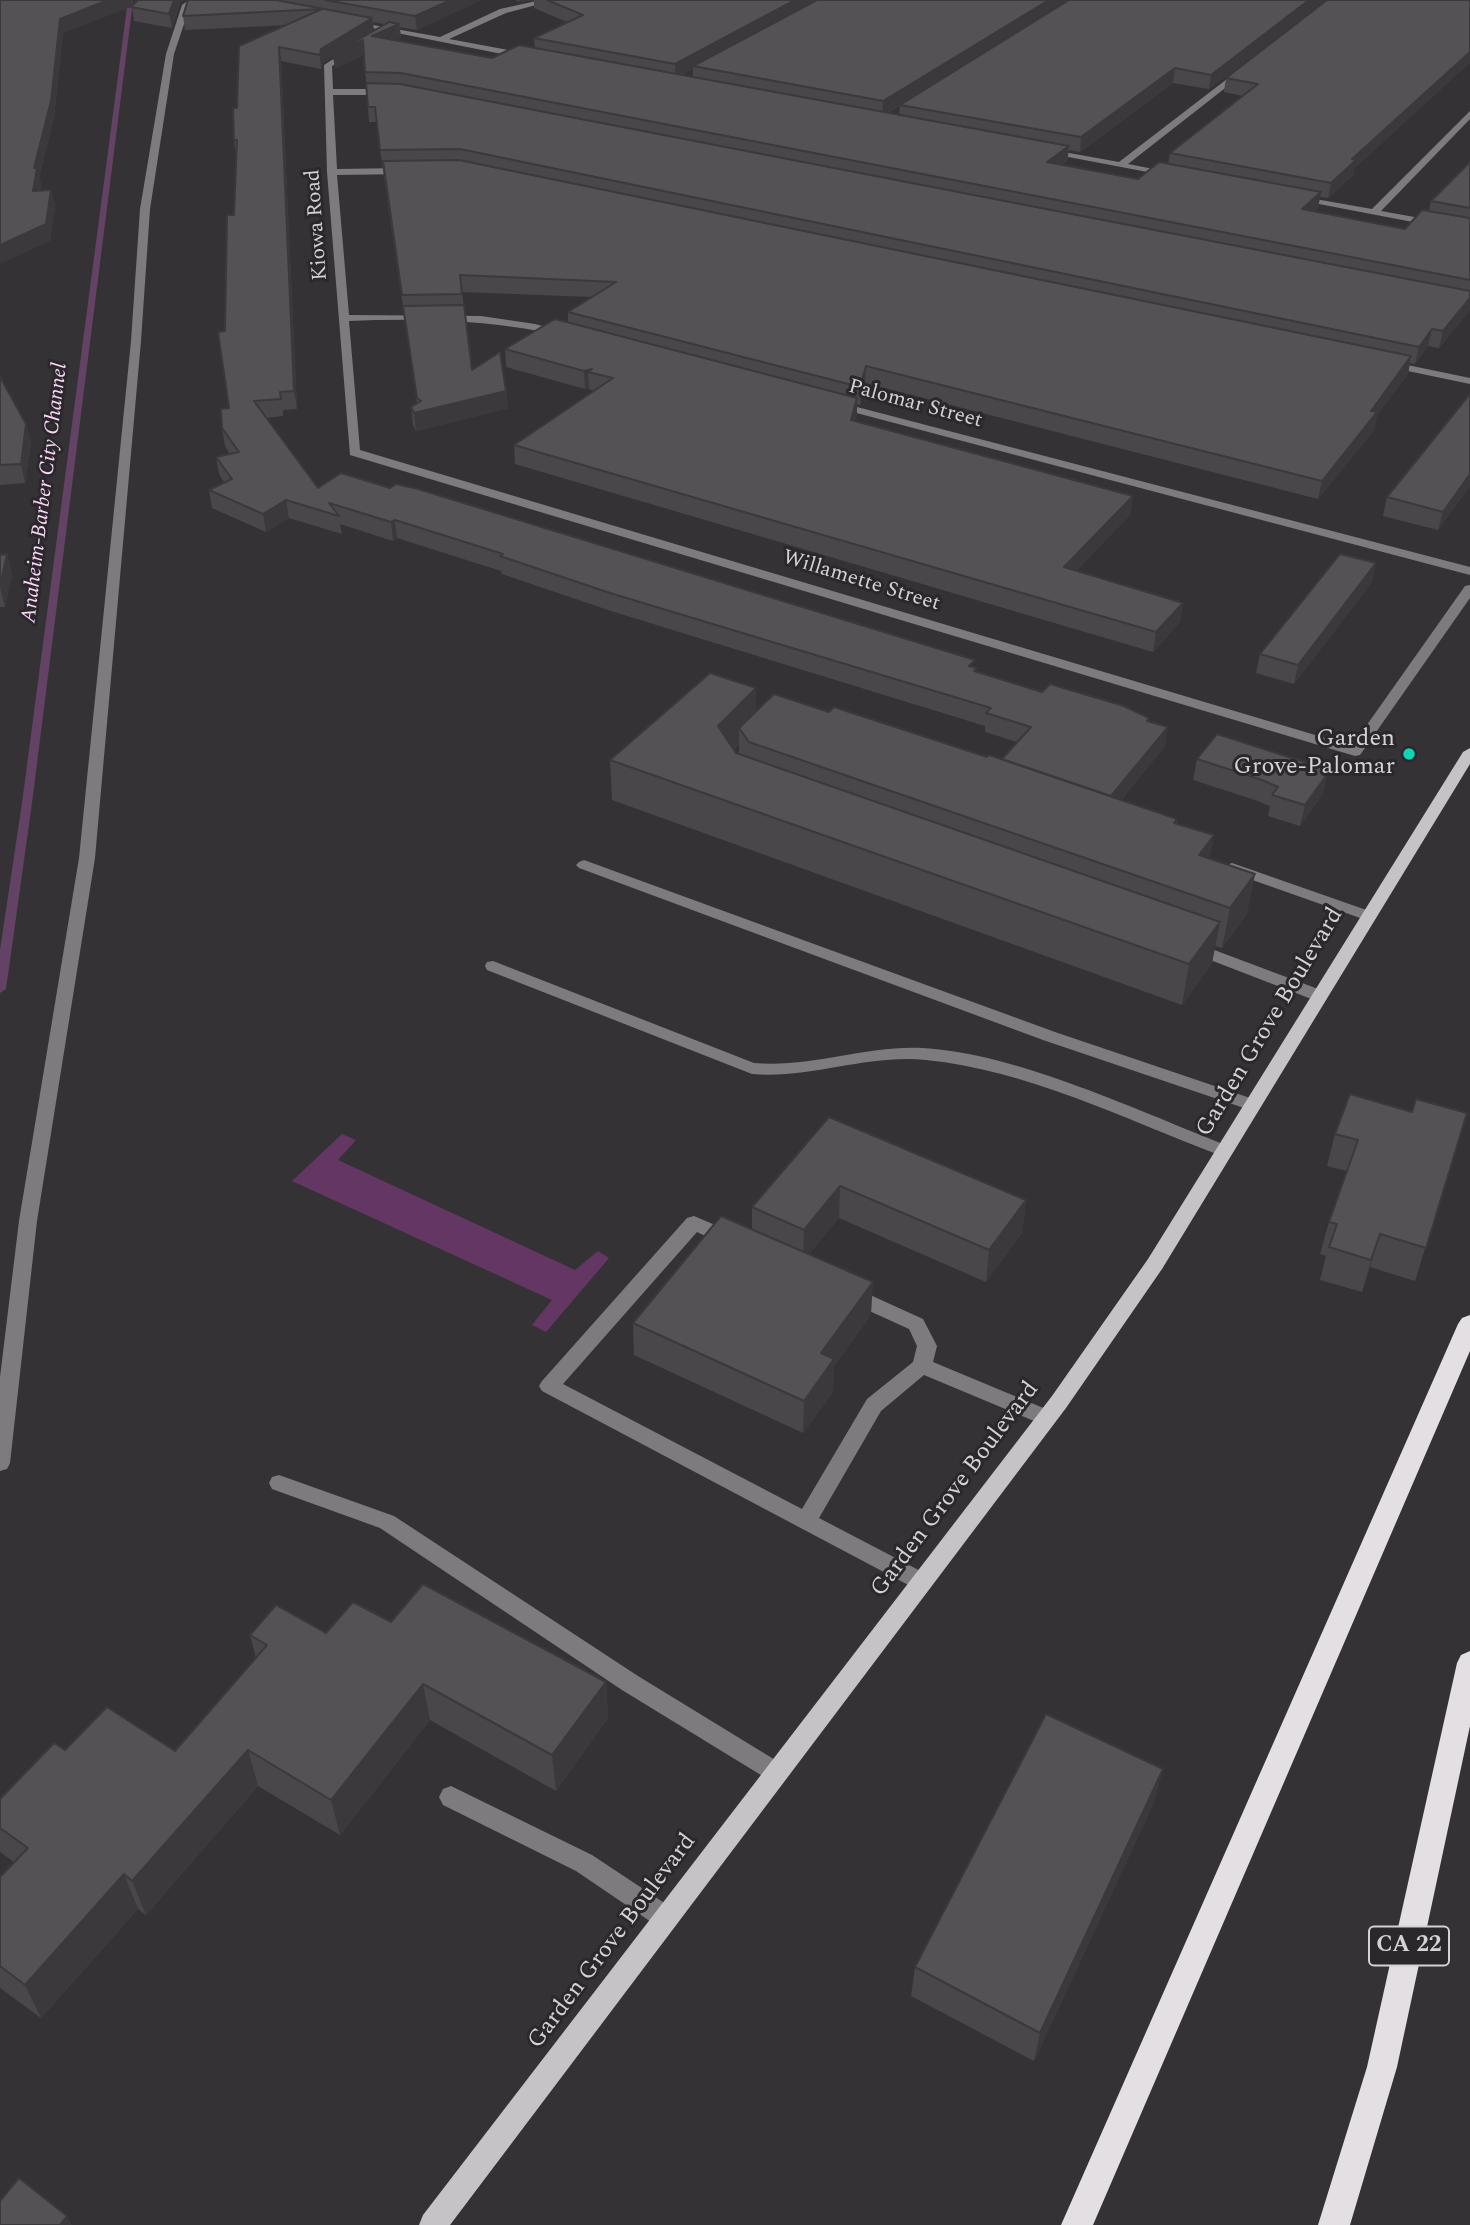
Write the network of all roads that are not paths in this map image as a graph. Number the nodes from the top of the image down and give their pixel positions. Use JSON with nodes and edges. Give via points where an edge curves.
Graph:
{"nodes":[{"id":1,"x":195,"y":0,"type":"edge"},
{"id":2,"x":551,"y":0,"type":"edge"},
{"id":3,"x":334,"y":20,"type":"edge"},
{"id":4,"x":389,"y":30,"type":"junction"},
{"id":5,"x":440,"y":40,"type":"junction"},
{"id":6,"x":369,"y":42,"type":"edge"},
{"id":7,"x":359,"y":48,"type":"edge"},
{"id":8,"x":545,"y":59,"type":"edge"},
{"id":9,"x":1249,"y":66,"type":"edge"},
{"id":10,"x":329,"y":92,"type":"junction"},
{"id":11,"x":402,"y":93,"type":"edge"},
{"id":12,"x":1470,"y":114,"type":"edge"},
{"id":13,"x":1457,"y":127,"type":"junction"},
{"id":14,"x":1470,"y":129,"type":"edge"},
{"id":15,"x":1041,"y":151,"type":"edge"},
{"id":16,"x":1120,"y":166,"type":"junction"},
{"id":17,"x":423,"y":170,"type":"edge"},
{"id":18,"x":332,"y":172,"type":"junction"},
{"id":19,"x":1187,"y":178,"type":"edge"},
{"id":20,"x":1281,"y":195,"type":"edge"},
{"id":21,"x":1374,"y":213,"type":"junction"},
{"id":22,"x":1470,"y":230,"type":"edge"},
{"id":23,"x":344,"y":318,"type":"junction"},
{"id":24,"x":574,"y":335,"type":"edge"},
{"id":25,"x":1375,"y":361,"type":"edge"},
{"id":26,"x":1470,"y":381,"type":"edge"},
{"id":27,"x":815,"y":399,"type":"edge"},
{"id":28,"x":355,"y":452,"type":"joint"},
{"id":29,"x":1470,"y":571,"type":"edge"},
{"id":30,"x":1470,"y":589,"type":"edge"},
{"id":31,"x":1470,"y":752,"type":"edge"},
{"id":32,"x":1214,"y":862,"type":"edge"},
{"id":33,"x":584,"y":865,"type":"dead end"},
{"id":34,"x":1369,"y":916,"type":"junction"},
{"id":35,"x":1177,"y":941,"type":"edge"},
{"id":36,"x":493,"y":966,"type":"dead end"},
{"id":37,"x":1320,"y":996,"type":"junction"},
{"id":38,"x":1253,"y":1105,"type":"junction"},
{"id":39,"x":1225,"y":1151,"type":"junction"},
{"id":40,"x":744,"y":1245,"type":"edge"},
{"id":41,"x":830,"y":1285,"type":"edge"},
{"id":42,"x":1470,"y":1324,"type":"edge"},
{"id":43,"x":922,"y":1366,"type":"junction"},
{"id":44,"x":1046,"y":1418,"type":"junction"},
{"id":45,"x":0,"y":1463,"type":"edge"},
{"id":46,"x":279,"y":1483,"type":"dead end"},
{"id":47,"x":806,"y":1521,"type":"junction"},
{"id":48,"x":922,"y":1581,"type":"junction"},
{"id":49,"x":1470,"y":1663,"type":"edge"},
{"id":50,"x":777,"y":1773,"type":"junction"},
{"id":51,"x":452,"y":1797,"type":"dead end"},
{"id":52,"x":666,"y":1918,"type":"junction"},
{"id":53,"x":433,"y":2225,"type":"edge"},
{"id":54,"x":1077,"y":2225,"type":"edge"},
{"id":55,"x":1334,"y":2225,"type":"edge"}],
"edges":[{"from":1,"to":45,"type":"street","via":[[186,5],[170,54],[145,209],[87,858],[28,1221]]},
{"from":2,"to":5,"type":"street","via":[[503,11]]},
{"from":3,"to":4,"type":"street"},
{"from":4,"to":5,"type":"street"},
{"from":4,"to":6,"type":"street"},
{"from":5,"to":8,"type":"street"},
{"from":7,"to":10,"type":"street","name":"Kiowa Road","via":[[328,65]]},
{"from":9,"to":16,"type":"street"},
{"from":10,"to":11,"type":"street"},
{"from":10,"to":18,"type":"street","name":"Kiowa Road"},
{"from":12,"to":13,"type":"street"},
{"from":13,"to":14,"type":"street"},
{"from":13,"to":21,"type":"street"},
{"from":15,"to":16,"type":"street"},
{"from":16,"to":19,"type":"street"},
{"from":17,"to":18,"type":"street"},
{"from":18,"to":23,"type":"street","name":"Kiowa Road"},
{"from":20,"to":21,"type":"street"},
{"from":21,"to":22,"type":"street"},
{"from":23,"to":24,"type":"street","via":[[468,316]]},
{"from":23,"to":28,"type":"street","name":"Kiowa Road"},
{"from":25,"to":26,"type":"street"},
{"from":27,"to":29,"type":"street","name":"Palomar Street"},
{"from":28,"to":30,"type":"street","name":"Willamette Street","via":[[1355,752]]},
{"from":31,"to":34,"type":"main road","name":"Garden Grove Boulevard"},
{"from":32,"to":34,"type":"street"},
{"from":33,"to":38,"type":"street","via":[[1049,1036]]},
{"from":34,"to":37,"type":"main road","name":"Garden Grove Boulevard"},
{"from":35,"to":37,"type":"street"},
{"from":36,"to":39,"type":"street","via":[[752,1068],[779,1072],[897,1052],[928,1054],[1014,1073]]},
{"from":37,"to":38,"type":"main road","name":"Garden Grove Boulevard"},
{"from":38,"to":39,"type":"main road","name":"Garden Grove Boulevard"},
{"from":39,"to":44,"type":"main road","name":"Garden Grove Boulevard","via":[[1155,1264]]},
{"from":40,"to":47,"type":"street","via":[[694,1223],[549,1386]]},
{"from":41,"to":43,"type":"street","via":[[916,1324],[927,1346]]},
{"from":42,"to":54,"type":"highway"},
{"from":43,"to":44,"type":"street"},
{"from":43,"to":47,"type":"street","via":[[874,1405]]},
{"from":44,"to":48,"type":"main road","name":"Garden Grove Boulevard"},
{"from":46,"to":50,"type":"street","via":[[387,1522],[630,1683]]},
{"from":47,"to":48,"type":"street"},
{"from":48,"to":50,"type":"main road","name":"Garden Grove Boulevard"},
{"from":49,"to":55,"type":"highway","number":"CA 22","via":[[1382,2067]]},
{"from":50,"to":52,"type":"main road","name":"Garden Grove Boulevard"},
{"from":51,"to":52,"type":"street","via":[[584,1863]]},
{"from":52,"to":53,"type":"main road","name":"Garden Grove Boulevard"}]}
